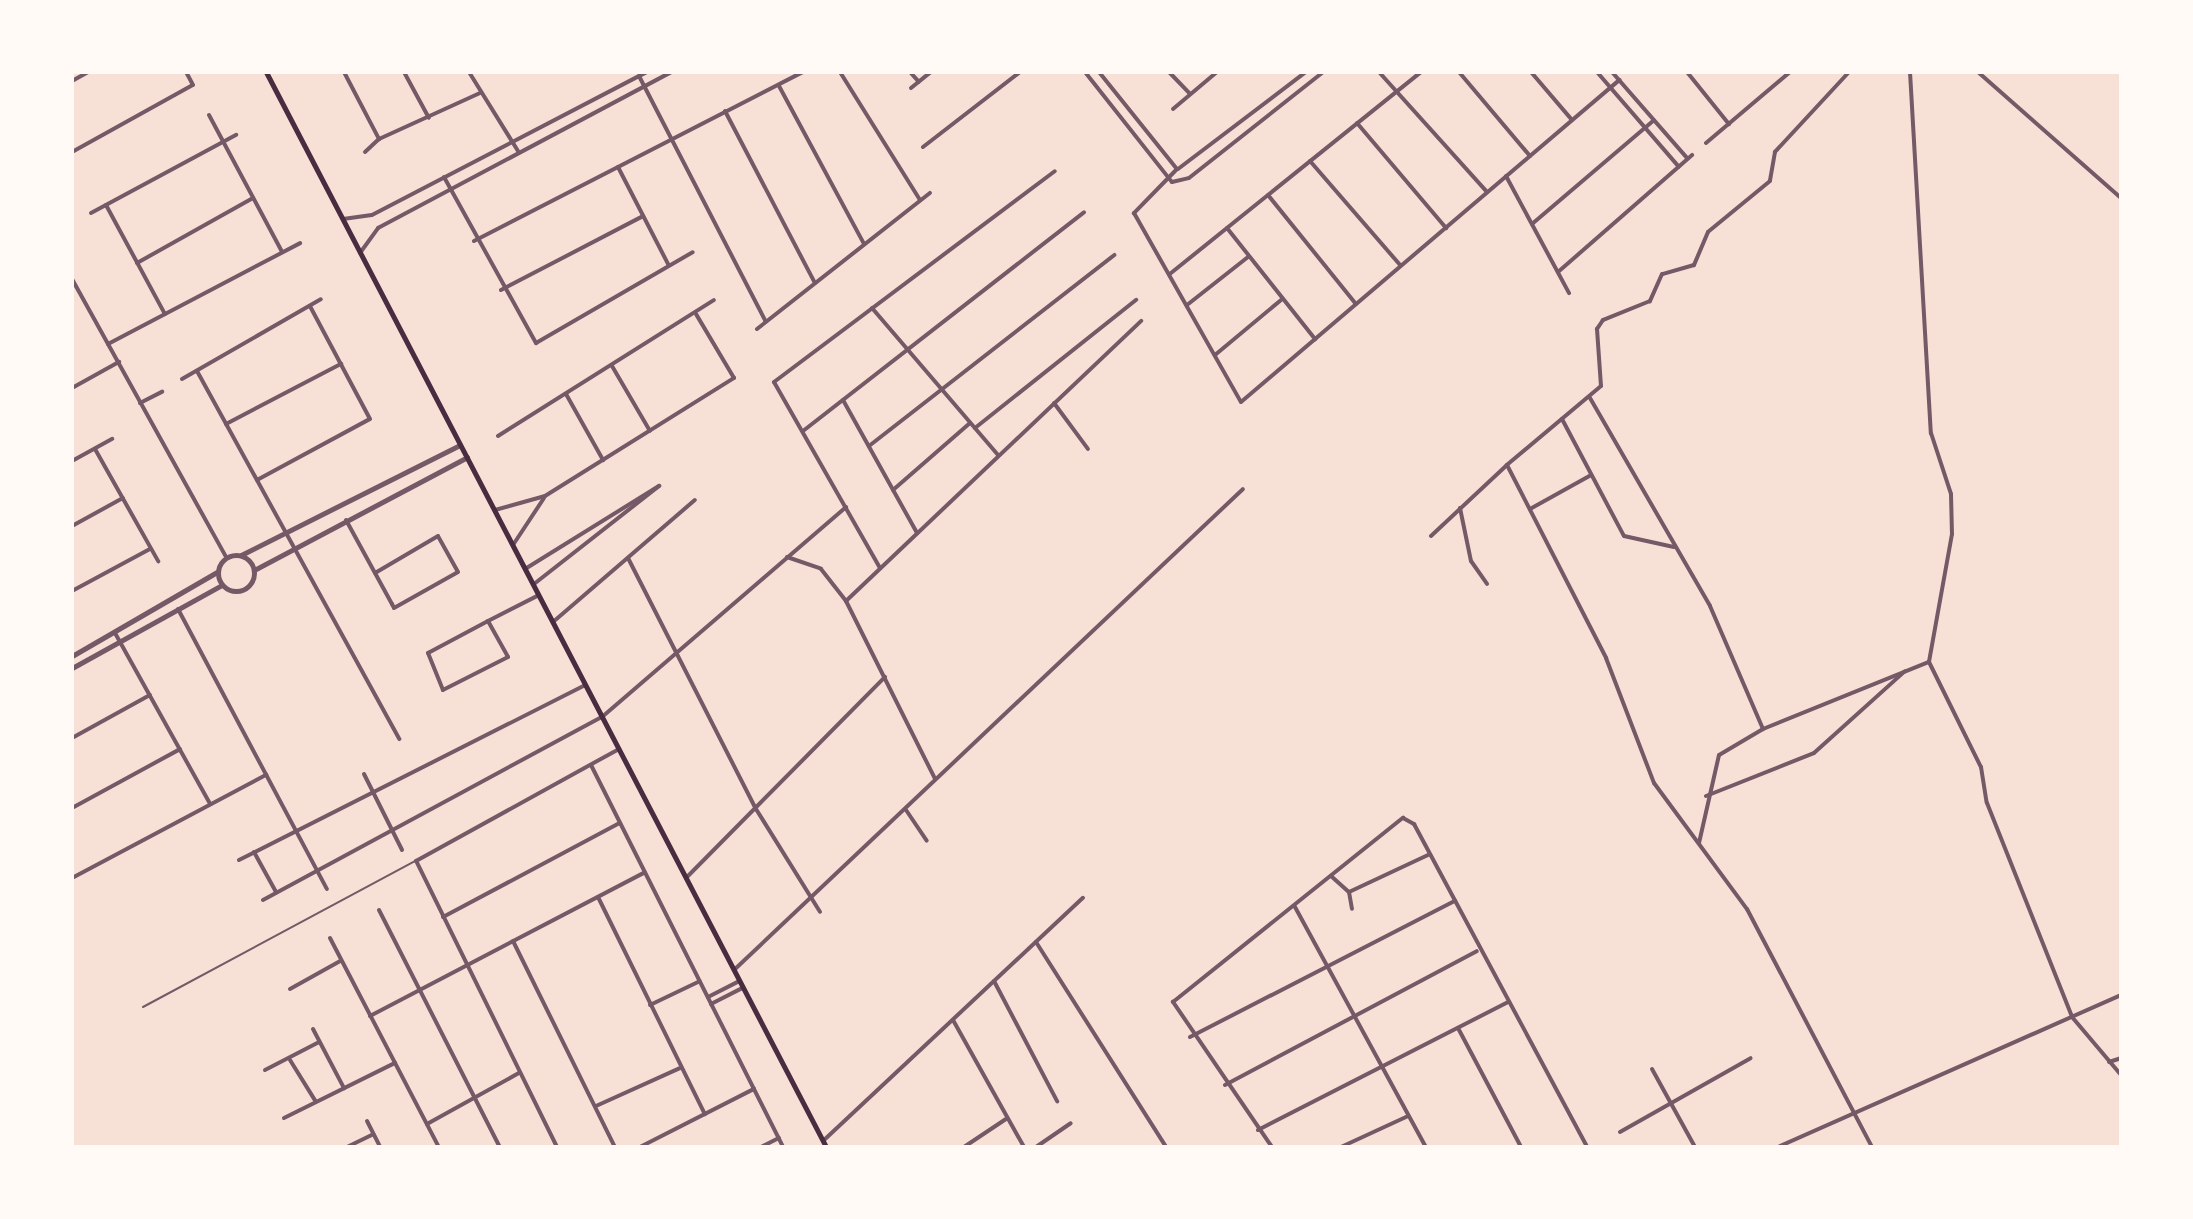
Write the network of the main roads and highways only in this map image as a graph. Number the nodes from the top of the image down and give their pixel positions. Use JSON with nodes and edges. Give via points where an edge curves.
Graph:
{"nodes":[{"id":1,"x":266,"y":72,"type":"edge"},
{"id":2,"x":824,"y":1144,"type":"edge"}],
"edges":[{"from":1,"to":2,"type":"main road"}]}
